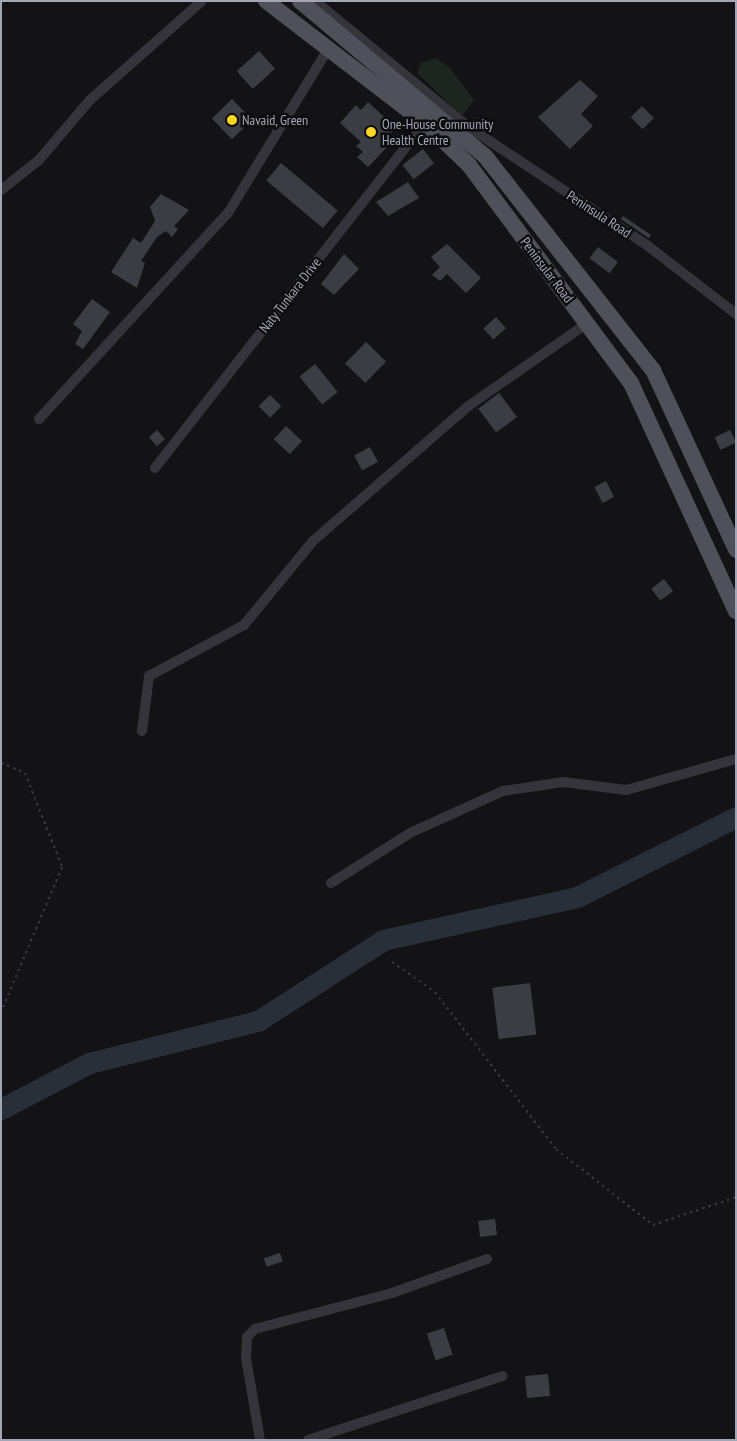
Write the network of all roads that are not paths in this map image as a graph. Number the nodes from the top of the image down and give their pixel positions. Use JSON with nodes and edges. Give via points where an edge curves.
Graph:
{"nodes":[{"id":1,"x":202,"y":1,"type":"edge"},
{"id":2,"x":266,"y":1,"type":"edge"},
{"id":3,"x":300,"y":1,"type":"edge"},
{"id":4,"x":315,"y":1,"type":"edge"},
{"id":5,"x":327,"y":51,"type":"junction"},
{"id":6,"x":425,"y":123,"type":"junction"},
{"id":7,"x":456,"y":127,"type":"junction"},
{"id":8,"x":473,"y":130,"type":"junction"},
{"id":9,"x":1,"y":190,"type":"edge"},
{"id":10,"x":736,"y":314,"type":"edge"},
{"id":11,"x":586,"y":324,"type":"junction"},
{"id":12,"x":39,"y":419,"type":"dead end"},
{"id":13,"x":155,"y":468,"type":"dead end"},
{"id":14,"x":736,"y":550,"type":"edge"},
{"id":15,"x":736,"y":611,"type":"edge"},
{"id":16,"x":142,"y":731,"type":"dead end"},
{"id":17,"x":736,"y":760,"type":"edge"},
{"id":18,"x":331,"y":882,"type":"dead end"},
{"id":19,"x":487,"y":1259,"type":"dead end"},
{"id":20,"x":503,"y":1376,"type":"dead end"},
{"id":21,"x":260,"y":1440,"type":"edge"},
{"id":22,"x":308,"y":1440,"type":"edge"}],
"edges":[{"from":1,"to":9,"type":"street","via":[[90,100],[39,160]]},
{"from":2,"to":5,"type":"main road","name":"Peninsular Road"},
{"from":3,"to":7,"type":"main road","name":"Peninsular Road"},
{"from":4,"to":8,"type":"street"},
{"from":5,"to":6,"type":"main road","name":"Peninsular Road"},
{"from":5,"to":12,"type":"street","via":[[228,213]]},
{"from":6,"to":11,"type":"main road","name":"Peninsular Road","via":[[469,166]]},
{"from":6,"to":13,"type":"street","name":"Naty Tunkara Drive"},
{"from":7,"to":8,"type":"street","name":"Peninsula Road"},
{"from":7,"to":14,"type":"main road","name":"Peninsular Road","via":[[485,156],[653,370]]},
{"from":8,"to":10,"type":"street","name":"Peninsula Road","via":[[648,246]]},
{"from":11,"to":15,"type":"main road","name":"Peninsular Road","via":[[631,383]]},
{"from":11,"to":16,"type":"street","via":[[467,407],[313,541],[244,625],[149,676]]},
{"from":17,"to":18,"type":"street","via":[[626,790],[563,782],[503,791],[412,832]]},
{"from":19,"to":21,"type":"street","via":[[392,1293],[255,1329],[247,1337],[246,1358]]},
{"from":20,"to":22,"type":"street"}]}
